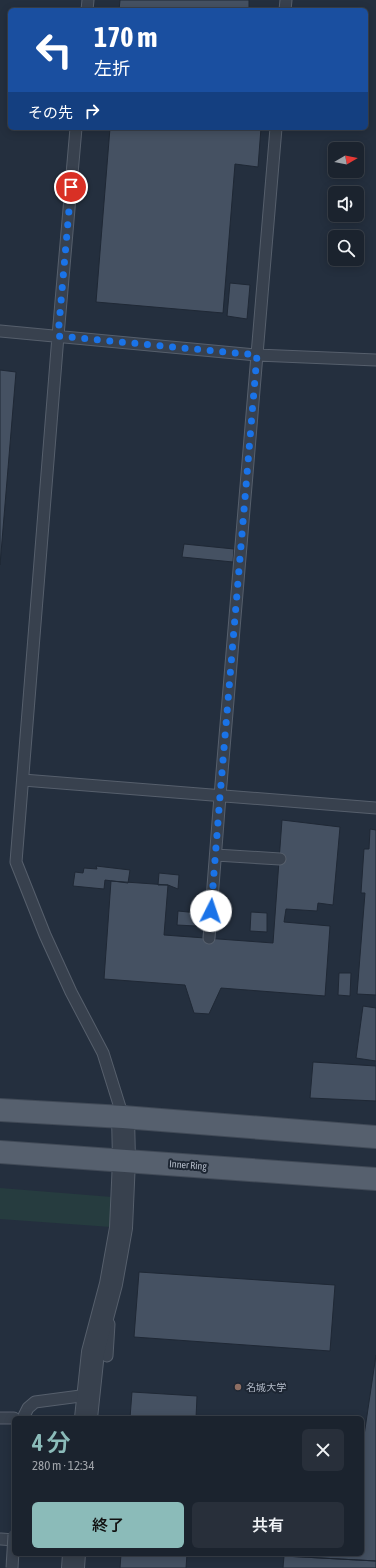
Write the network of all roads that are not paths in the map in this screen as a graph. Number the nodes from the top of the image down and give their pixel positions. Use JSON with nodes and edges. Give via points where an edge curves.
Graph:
{"nodes":[{"id":1,"x":76,"y":130,"type":"edge"},
{"id":2,"x":276,"y":130,"type":"edge"},
{"id":3,"x":0,"y":331,"type":"edge"},
{"id":4,"x":58,"y":336,"type":"junction"},
{"id":5,"x":257,"y":355,"type":"junction"},
{"id":6,"x":376,"y":360,"type":"edge"},
{"id":7,"x":23,"y":780,"type":"junction"},
{"id":8,"x":220,"y":796,"type":"junction"},
{"id":9,"x":376,"y":808,"type":"edge"},
{"id":10,"x":216,"y":855,"type":"junction"},
{"id":11,"x":280,"y":859,"type":"dead end"},
{"id":12,"x":209,"y":938,"type":"dead end"},
{"id":13,"x":0,"y":1110,"type":"edge"},
{"id":14,"x":123,"y":1117,"type":"junction"},
{"id":15,"x":376,"y":1137,"type":"edge"},
{"id":16,"x":0,"y":1152,"type":"edge"},
{"id":17,"x":124,"y":1160,"type":"junction"},
{"id":18,"x":376,"y":1179,"type":"edge"},
{"id":19,"x":111,"y":1284,"type":"junction"},
{"id":20,"x":107,"y":1356,"type":"dead end"},
{"id":21,"x":88,"y":1395,"type":"junction"},
{"id":22,"x":24,"y":1416,"type":"edge"},
{"id":23,"x":86,"y":1416,"type":"edge"},
{"id":24,"x":0,"y":1418,"type":"edge"},
{"id":25,"x":12,"y":1418,"type":"edge"},
{"id":26,"x":1,"y":1539,"type":"edge"},
{"id":27,"x":12,"y":1540,"type":"edge"},
{"id":28,"x":13,"y":1556,"type":"edge"},
{"id":29,"x":74,"y":1556,"type":"edge"},
{"id":30,"x":12,"y":1568,"type":"edge"},
{"id":31,"x":73,"y":1568,"type":"edge"}],
"edges":[{"from":1,"to":4,"type":"lane"},
{"from":2,"to":5,"type":"lane"},
{"from":3,"to":4,"type":"lane"},
{"from":4,"to":5,"type":"lane"},
{"from":4,"to":7,"type":"lane"},
{"from":5,"to":6,"type":"lane"},
{"from":5,"to":8,"type":"lane"},
{"from":7,"to":8,"type":"lane"},
{"from":7,"to":14,"type":"lane","via":[[16,862],[71,992],[102,1053]]},
{"from":8,"to":9,"type":"lane"},
{"from":8,"to":10,"type":"lane"},
{"from":10,"to":11,"type":"lane"},
{"from":10,"to":12,"type":"lane"},
{"from":13,"to":14,"type":"main road"},
{"from":14,"to":15,"type":"main road"},
{"from":14,"to":17,"type":"street"},
{"from":16,"to":17,"type":"main road","name":"Inner Ring"},
{"from":17,"to":18,"type":"main road","name":"Inner Ring"},
{"from":17,"to":19,"type":"street","via":[[121,1228]]},
{"from":19,"to":20,"type":"lane"},
{"from":19,"to":21,"type":"street","via":[[93,1352]]},
{"from":21,"to":22,"type":"lane","via":[[35,1402]]},
{"from":21,"to":23,"type":"street"},
{"from":24,"to":25,"type":"lane"},
{"from":26,"to":27,"type":"lane"},
{"from":28,"to":30,"type":"lane","bridge":true},
{"from":29,"to":31,"type":"street"}]}
